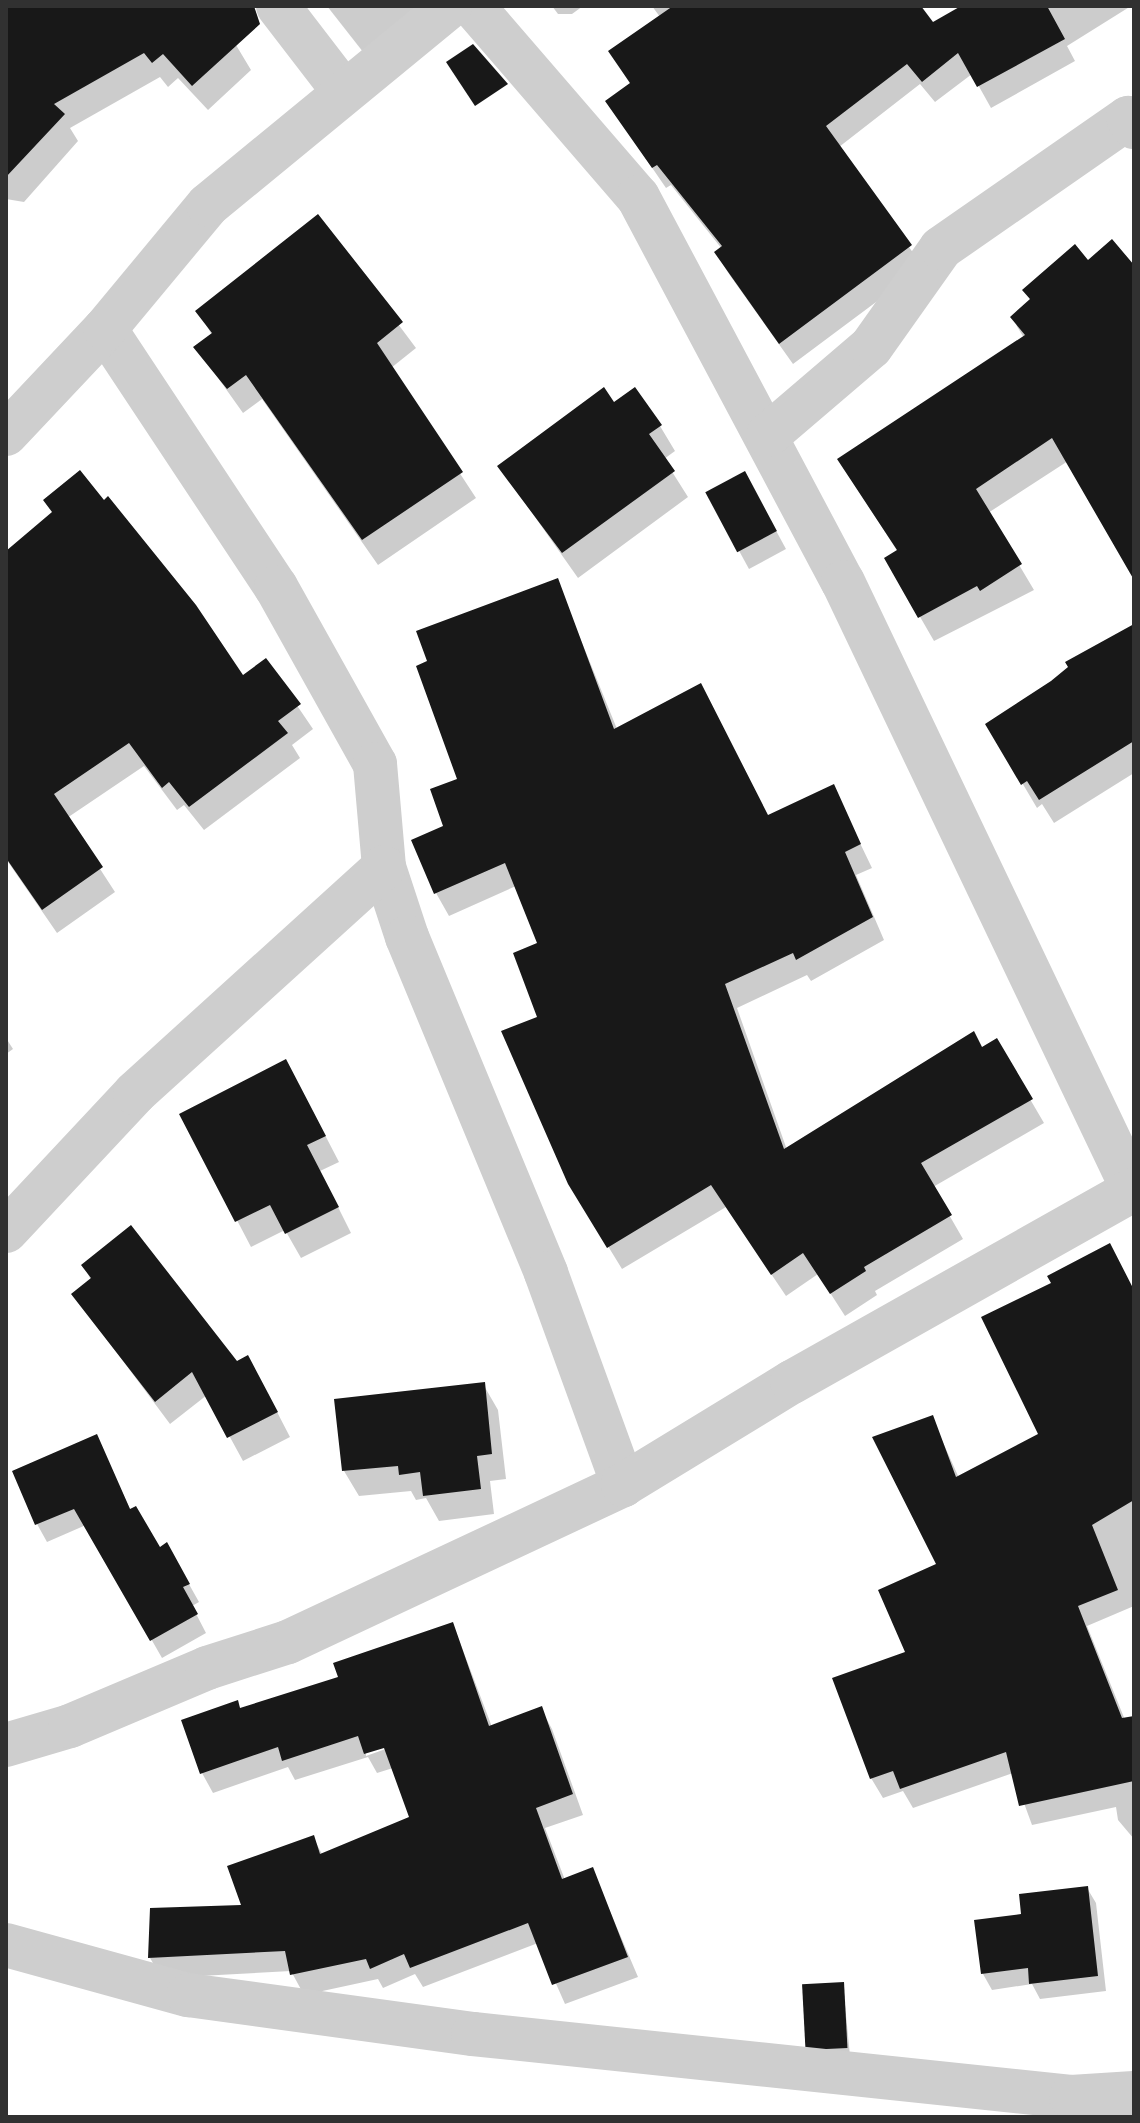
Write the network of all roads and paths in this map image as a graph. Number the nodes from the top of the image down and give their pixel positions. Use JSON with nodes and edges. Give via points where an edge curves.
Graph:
{"nodes":[{"id":1,"x":278,"y":6,"type":"edge"},
{"id":2,"x":450,"y":6,"type":"edge"},
{"id":3,"x":473,"y":6,"type":"edge"},
{"id":4,"x":344,"y":92,"type":"junction"},
{"id":5,"x":1134,"y":127,"type":"edge"},
{"id":6,"x":105,"y":329,"type":"junction"},
{"id":7,"x":6,"y":434,"type":"edge"},
{"id":8,"x":768,"y":435,"type":"junction"},
{"id":9,"x":384,"y":867,"type":"junction"},
{"id":10,"x":1133,"y":1189,"type":"edge"},
{"id":11,"x":6,"y":1231,"type":"edge"},
{"id":12,"x":623,"y":1485,"type":"junction"},
{"id":13,"x":6,"y":1745,"type":"edge"},
{"id":14,"x":6,"y":1945,"type":"edge"},
{"id":15,"x":1134,"y":2093,"type":"edge"},
{"id":16,"x":1069,"y":2107,"type":"edge"}],
"edges":[{"from":1,"to":4,"type":"street"},
{"from":2,"to":4,"type":"street"},
{"from":3,"to":8,"type":"street","via":[[638,197]]},
{"from":4,"to":6,"type":"street","via":[[208,205]]},
{"from":5,"to":8,"type":"street","via":[[1128,118],[941,248],[871,347]]},
{"from":6,"to":7,"type":"street"},
{"from":6,"to":9,"type":"street","via":[[276,587],[375,764]]},
{"from":8,"to":10,"type":"street"},
{"from":9,"to":11,"type":"street","via":[[135,1093]]},
{"from":9,"to":12,"type":"street","via":[[412,950],[546,1273]]},
{"from":10,"to":12,"type":"street","via":[[792,1382]]},
{"from":12,"to":13,"type":"street","via":[[288,1642],[207,1668],[70,1726]]},
{"from":14,"to":16,"type":"street","via":[[188,1995]]},
{"from":15,"to":16,"type":"street"}]}
